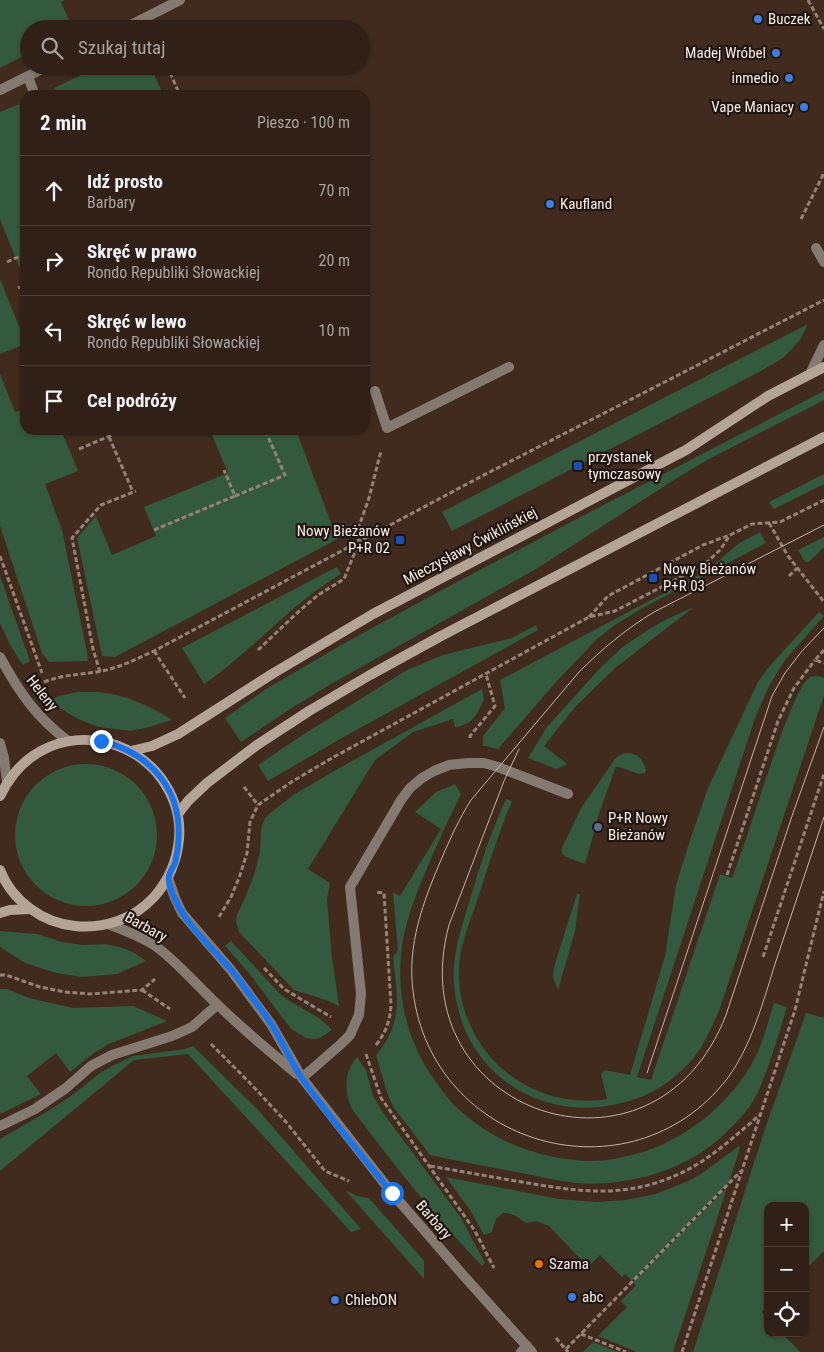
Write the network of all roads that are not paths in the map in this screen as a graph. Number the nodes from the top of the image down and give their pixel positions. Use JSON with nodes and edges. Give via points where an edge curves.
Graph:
{"nodes":[{"id":1,"x":180,"y":0,"type":"edge"},
{"id":2,"x":141,"y":20,"type":"edge"},
{"id":3,"x":32,"y":75,"type":"edge"},
{"id":4,"x":28,"y":77,"type":"junction"},
{"id":5,"x":0,"y":90,"type":"edge"},
{"id":6,"x":34,"y":90,"type":"edge"},
{"id":7,"x":816,"y":248,"type":"dead end"},
{"id":8,"x":824,"y":262,"type":"edge"},
{"id":9,"x":824,"y":345,"type":"edge"},
{"id":10,"x":509,"y":367,"type":"dead end"},
{"id":11,"x":824,"y":367,"type":"edge"},
{"id":12,"x":810,"y":374,"type":"junction"},
{"id":13,"x":375,"y":391,"type":"dead end"},
{"id":14,"x":824,"y":435,"type":"edge"},
{"id":15,"x":0,"y":657,"type":"edge"},
{"id":16,"x":68,"y":741,"type":"junction"},
{"id":17,"x":0,"y":743,"type":"edge"},
{"id":18,"x":131,"y":751,"type":"junction"},
{"id":19,"x":8,"y":782,"type":"junction"},
{"id":20,"x":568,"y":794,"type":"dead end"},
{"id":21,"x":0,"y":796,"type":"edge"},
{"id":22,"x":178,"y":814,"type":"junction"},
{"id":23,"x":0,"y":870,"type":"edge"},
{"id":24,"x":168,"y":878,"type":"junction"},
{"id":25,"x":30,"y":908,"type":"junction"},
{"id":26,"x":0,"y":913,"type":"edge"},
{"id":27,"x":108,"y":924,"type":"junction"},
{"id":28,"x":217,"y":1004,"type":"junction"},
{"id":29,"x":302,"y":1078,"type":"junction"},
{"id":30,"x":0,"y":1126,"type":"edge"},
{"id":31,"x":527,"y":1350,"type":"edge"}],
"edges":[{"from":1,"to":2,"type":"street"},
{"from":3,"to":4,"type":"street"},
{"from":4,"to":5,"type":"street"},
{"from":4,"to":6,"type":"street"},
{"from":7,"to":8,"type":"street"},
{"from":9,"to":12,"type":"street"},
{"from":10,"to":13,"type":"street","via":[[387,428]]},
{"from":11,"to":12,"type":"street","name":"Mieczysławy Ćwiklińskiej"},
{"from":12,"to":18,"type":"street","name":"Mieczysławy Ćwiklińskiej","via":[[768,396],[686,450],[373,614],[178,734]]},
{"from":14,"to":22,"type":"street","via":[[370,675],[257,745],[207,783]]},
{"from":15,"to":16,"type":"street","name":"Heleny","via":[[21,694],[37,714]]},
{"from":16,"to":18,"type":"street","via":[[101,741]]},
{"from":16,"to":19,"type":"street","via":[[34,756]]},
{"from":17,"to":19,"type":"street"},
{"from":18,"to":22,"type":"street","via":[[161,777]]},
{"from":19,"to":21,"type":"street"},
{"from":20,"to":29,"type":"street","via":[[484,763],[449,765],[422,778],[410,788],[350,887],[361,994],[359,1015],[350,1035]]},
{"from":22,"to":24,"type":"street","via":[[178,847]]},
{"from":23,"to":25,"type":"street","via":[[19,899]]},
{"from":24,"to":27,"type":"street","via":[[143,907]]},
{"from":24,"to":29,"type":"street","name":"Barbary","via":[[182,913],[232,970],[271,1024]]},
{"from":25,"to":26,"type":"street"},
{"from":25,"to":27,"type":"street","via":[[60,923],[76,926]]},
{"from":27,"to":28,"type":"street","name":"Barbary","via":[[154,945]]},
{"from":28,"to":29,"type":"street","name":"Barbary"},
{"from":28,"to":30,"type":"street","via":[[192,1027],[112,1055],[91,1066],[35,1109]]},
{"from":29,"to":31,"type":"street","name":"Barbary","via":[[392,1193]]}]}
